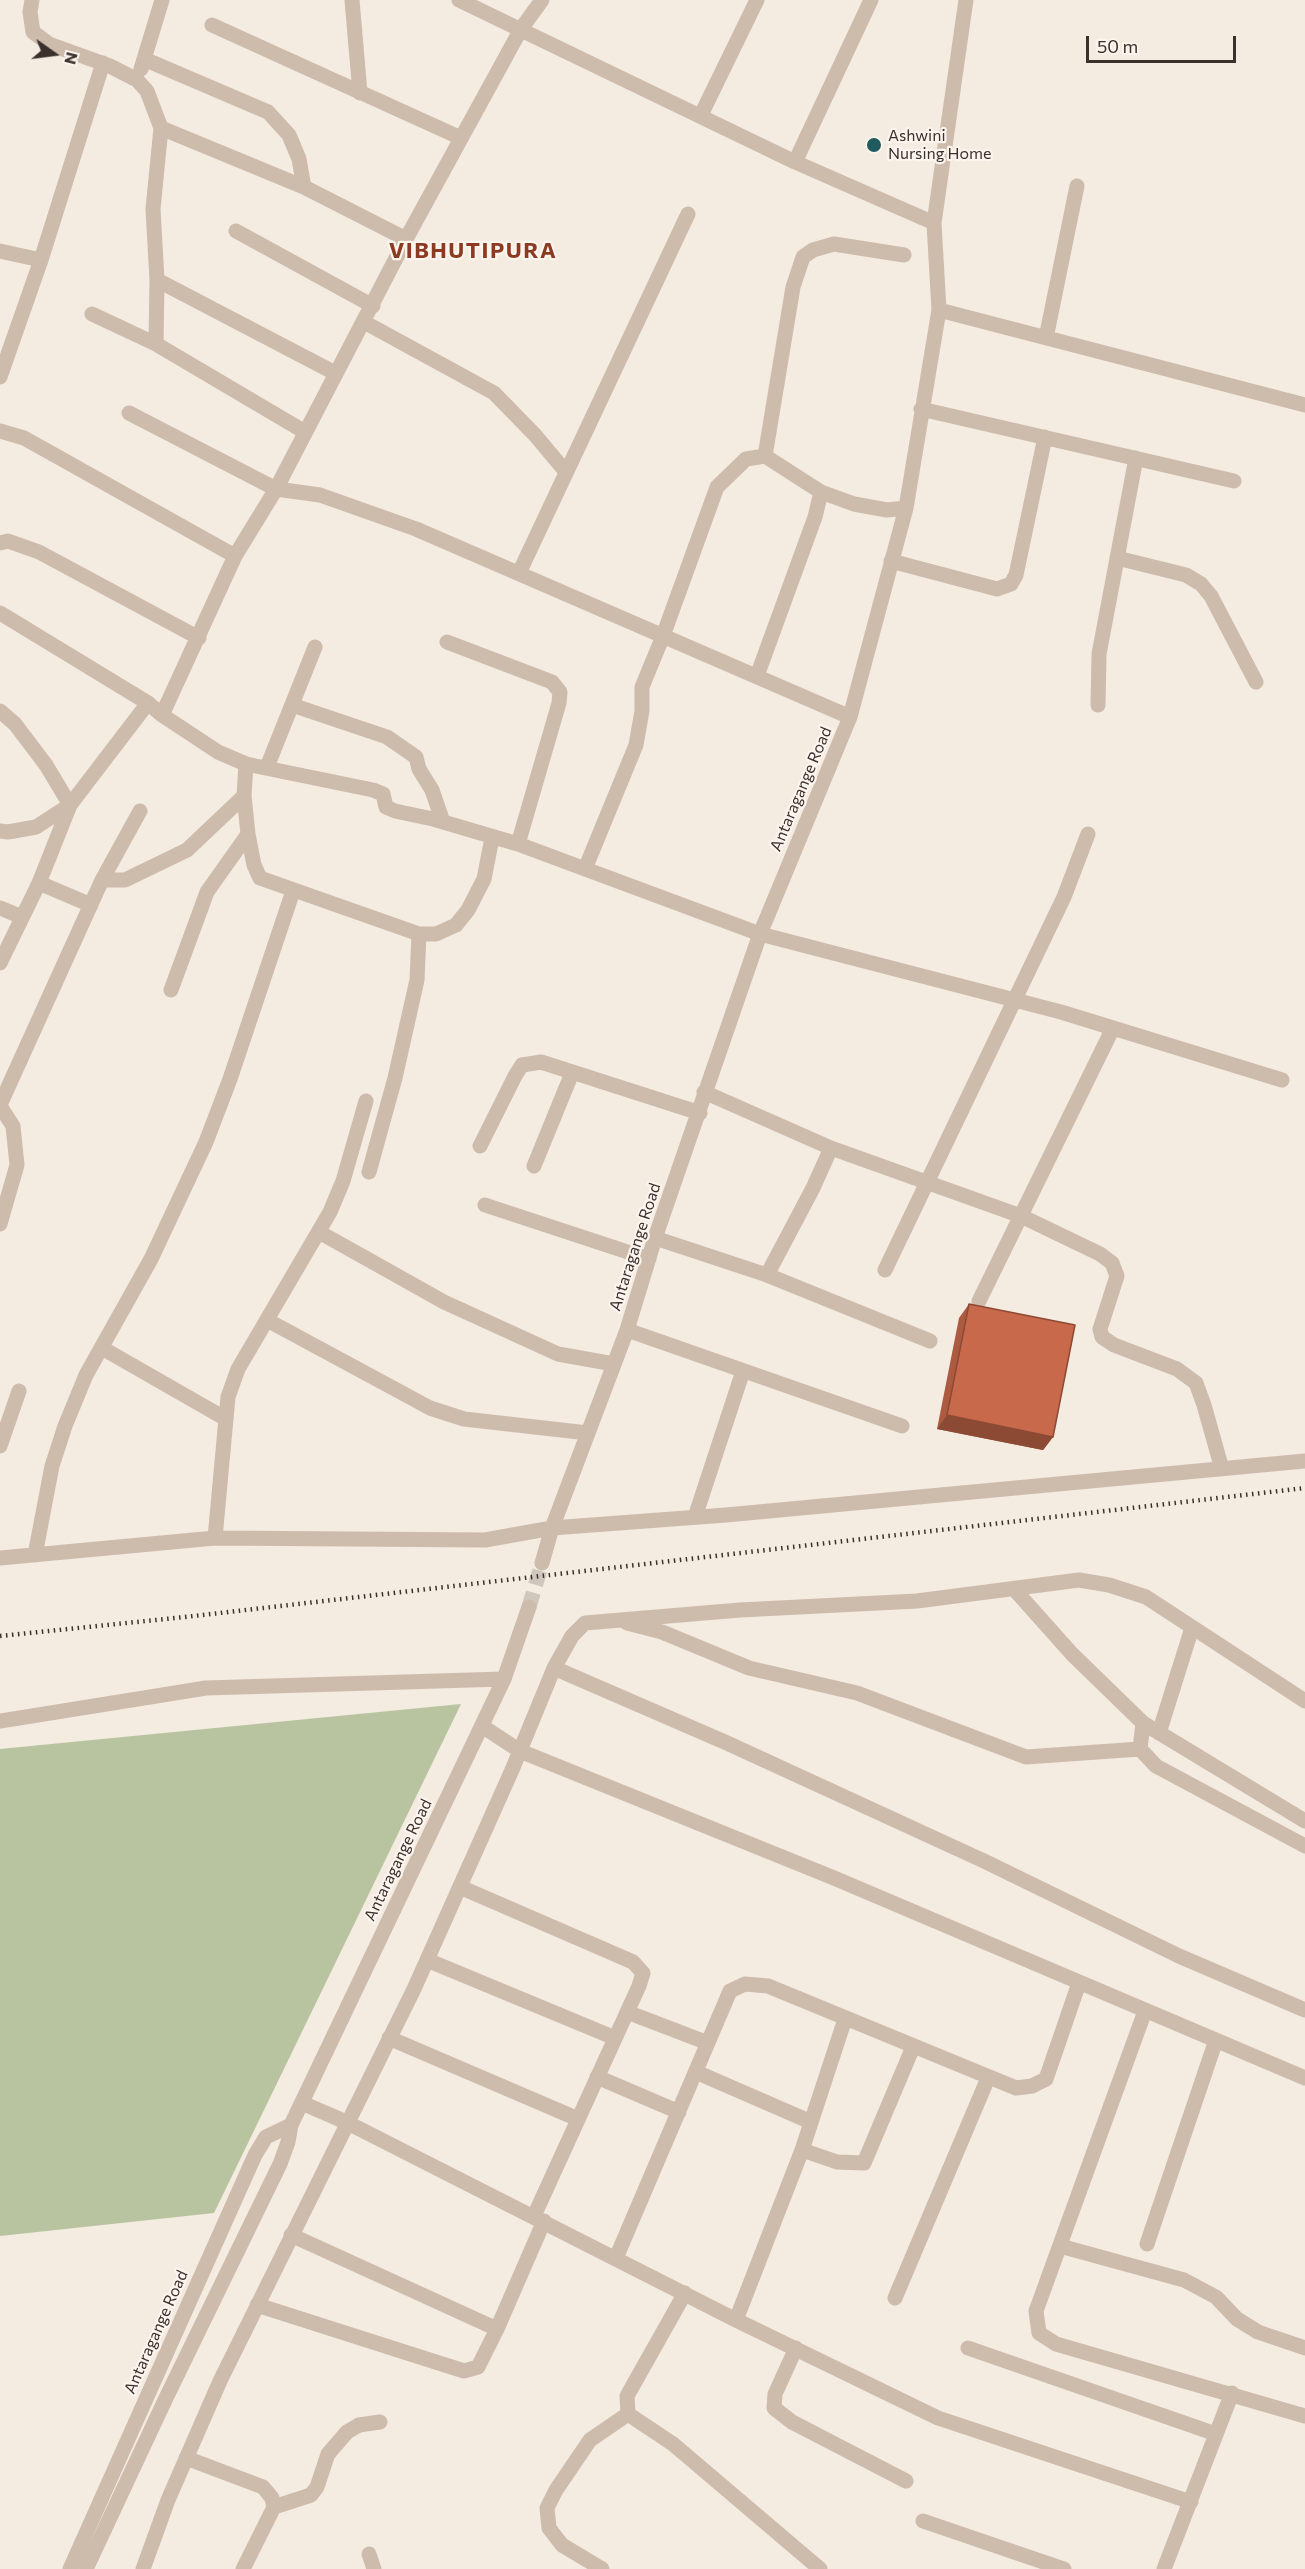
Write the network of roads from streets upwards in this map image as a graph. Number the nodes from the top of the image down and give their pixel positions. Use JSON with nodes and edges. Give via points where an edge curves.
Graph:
{"nodes":[{"id":1,"x":32,"y":0,"type":"edge"},
{"id":2,"x":162,"y":0,"type":"edge"},
{"id":3,"x":352,"y":0,"type":"edge"},
{"id":4,"x":459,"y":0,"type":"edge"},
{"id":5,"x":542,"y":0,"type":"edge"},
{"id":6,"x":757,"y":0,"type":"edge"},
{"id":7,"x":871,"y":0,"type":"edge"},
{"id":8,"x":966,"y":0,"type":"edge"},
{"id":9,"x":212,"y":25,"type":"dead end"},
{"id":10,"x":521,"y":28,"type":"junction"},
{"id":11,"x":144,"y":59,"type":"junction"},
{"id":12,"x":103,"y":63,"type":"junction"},
{"id":13,"x":137,"y":80,"type":"junction"},
{"id":14,"x":360,"y":93,"type":"junction"},
{"id":15,"x":701,"y":115,"type":"junction"},
{"id":16,"x":161,"y":128,"type":"junction"},
{"id":17,"x":461,"y":138,"type":"junction"},
{"id":18,"x":795,"y":162,"type":"junction"},
{"id":19,"x":1077,"y":186,"type":"dead end"},
{"id":20,"x":304,"y":187,"type":"junction"},
{"id":21,"x":688,"y":214,"type":"dead end"},
{"id":22,"x":933,"y":223,"type":"junction"},
{"id":23,"x":236,"y":231,"type":"dead end"},
{"id":24,"x":406,"y":239,"type":"junction"},
{"id":25,"x":0,"y":251,"type":"edge"},
{"id":26,"x":904,"y":255,"type":"dead end"},
{"id":27,"x":41,"y":260,"type":"junction"},
{"id":28,"x":157,"y":280,"type":"junction"},
{"id":29,"x":373,"y":306,"type":"junction"},
{"id":30,"x":939,"y":310,"type":"junction"},
{"id":31,"x":92,"y":314,"type":"dead end"},
{"id":32,"x":364,"y":322,"type":"junction"},
{"id":33,"x":1046,"y":338,"type":"junction"},
{"id":34,"x":156,"y":344,"type":"junction"},
{"id":35,"x":335,"y":373,"type":"junction"},
{"id":36,"x":0,"y":377,"type":"edge"},
{"id":37,"x":1305,"y":405,"type":"edge"},
{"id":38,"x":921,"y":409,"type":"junction"},
{"id":39,"x":129,"y":413,"type":"dead end"},
{"id":40,"x":0,"y":431,"type":"edge"},
{"id":41,"x":305,"y":432,"type":"junction"},
{"id":42,"x":1045,"y":437,"type":"junction"},
{"id":43,"x":765,"y":456,"type":"junction"},
{"id":44,"x":1136,"y":458,"type":"junction"},
{"id":45,"x":566,"y":472,"type":"junction"},
{"id":46,"x":1234,"y":481,"type":"dead end"},
{"id":47,"x":276,"y":489,"type":"junction"},
{"id":48,"x":821,"y":492,"type":"junction"},
{"id":49,"x":906,"y":508,"type":"junction"},
{"id":50,"x":0,"y":543,"type":"edge"},
{"id":51,"x":235,"y":556,"type":"junction"},
{"id":52,"x":1117,"y":558,"type":"junction"},
{"id":53,"x":891,"y":561,"type":"junction"},
{"id":54,"x":519,"y":573,"type":"junction"},
{"id":55,"x":0,"y":613,"type":"edge"},
{"id":56,"x":663,"y":636,"type":"junction"},
{"id":57,"x":199,"y":638,"type":"junction"},
{"id":58,"x":447,"y":642,"type":"dead end"},
{"id":59,"x":315,"y":647,"type":"dead end"},
{"id":60,"x":757,"y":676,"type":"junction"},
{"id":61,"x":1256,"y":682,"type":"dead end"},
{"id":62,"x":148,"y":703,"type":"junction"},
{"id":63,"x":292,"y":705,"type":"junction"},
{"id":64,"x":1098,"y":705,"type":"dead end"},
{"id":65,"x":0,"y":711,"type":"edge"},
{"id":66,"x":162,"y":715,"type":"junction"},
{"id":67,"x":850,"y":717,"type":"junction"},
{"id":68,"x":246,"y":764,"type":"junction"},
{"id":69,"x":267,"y":767,"type":"junction"},
{"id":70,"x":244,"y":796,"type":"junction"},
{"id":71,"x":70,"y":805,"type":"junction"},
{"id":72,"x":140,"y":811,"type":"dead end"},
{"id":73,"x":443,"y":822,"type":"junction"},
{"id":74,"x":0,"y":831,"type":"edge"},
{"id":75,"x":248,"y":834,"type":"junction"},
{"id":76,"x":1089,"y":834,"type":"dead end"},
{"id":77,"x":492,"y":838,"type":"junction"},
{"id":78,"x":518,"y":844,"type":"junction"},
{"id":79,"x":585,"y":869,"type":"junction"},
{"id":80,"x":102,"y":880,"type":"junction"},
{"id":81,"x":39,"y":884,"type":"junction"},
{"id":82,"x":293,"y":891,"type":"junction"},
{"id":83,"x":91,"y":905,"type":"junction"},
{"id":84,"x":0,"y":908,"type":"edge"},
{"id":85,"x":22,"y":917,"type":"junction"},
{"id":86,"x":419,"y":934,"type":"junction"},
{"id":87,"x":760,"y":934,"type":"junction"},
{"id":88,"x":0,"y":963,"type":"edge"},
{"id":89,"x":171,"y":990,"type":"dead end"},
{"id":90,"x":1013,"y":999,"type":"junction"},
{"id":91,"x":1113,"y":1028,"type":"junction"},
{"id":92,"x":573,"y":1073,"type":"junction"},
{"id":93,"x":1282,"y":1080,"type":"dead end"},
{"id":94,"x":704,"y":1092,"type":"junction"},
{"id":95,"x":366,"y":1101,"type":"dead end"},
{"id":96,"x":0,"y":1106,"type":"edge"},
{"id":97,"x":700,"y":1113,"type":"junction"},
{"id":98,"x":480,"y":1146,"type":"dead end"},
{"id":99,"x":831,"y":1148,"type":"junction"},
{"id":100,"x":534,"y":1166,"type":"dead end"},
{"id":101,"x":369,"y":1172,"type":"dead end"},
{"id":102,"x":927,"y":1181,"type":"junction"},
{"id":103,"x":485,"y":1205,"type":"dead end"},
{"id":104,"x":1021,"y":1216,"type":"junction"},
{"id":105,"x":0,"y":1224,"type":"edge"},
{"id":106,"x":319,"y":1232,"type":"junction"},
{"id":107,"x":655,"y":1238,"type":"junction"},
{"id":108,"x":649,"y":1259,"type":"junction"},
{"id":109,"x":885,"y":1270,"type":"dead end"},
{"id":110,"x":767,"y":1275,"type":"junction"},
{"id":111,"x":980,"y":1301,"type":"dead end"},
{"id":112,"x":267,"y":1320,"type":"junction"},
{"id":113,"x":627,"y":1330,"type":"junction"},
{"id":114,"x":930,"y":1341,"type":"dead end"},
{"id":115,"x":102,"y":1348,"type":"junction"},
{"id":116,"x":614,"y":1364,"type":"junction"},
{"id":117,"x":742,"y":1371,"type":"junction"},
{"id":118,"x":19,"y":1391,"type":"dead end"},
{"id":119,"x":226,"y":1419,"type":"junction"},
{"id":120,"x":902,"y":1426,"type":"dead end"},
{"id":121,"x":588,"y":1433,"type":"junction"},
{"id":122,"x":0,"y":1446,"type":"edge"},
{"id":123,"x":1305,"y":1461,"type":"edge"},
{"id":124,"x":1222,"y":1469,"type":"junction"},
{"id":125,"x":695,"y":1517,"type":"junction"},
{"id":126,"x":552,"y":1528,"type":"junction"},
{"id":127,"x":215,"y":1538,"type":"junction"},
{"id":128,"x":35,"y":1555,"type":"junction"},
{"id":129,"x":0,"y":1558,"type":"edge"},
{"id":130,"x":542,"y":1563,"type":"tunnel mouth"},
{"id":131,"x":1014,"y":1589,"type":"junction"},
{"id":132,"x":529,"y":1607,"type":"tunnel mouth"},
{"id":133,"x":616,"y":1621,"type":"junction"},
{"id":134,"x":1192,"y":1628,"type":"junction"},
{"id":135,"x":554,"y":1668,"type":"junction"},
{"id":136,"x":504,"y":1679,"type":"junction"},
{"id":137,"x":1305,"y":1701,"type":"edge"},
{"id":138,"x":0,"y":1721,"type":"edge"},
{"id":139,"x":1143,"y":1723,"type":"junction"},
{"id":140,"x":482,"y":1726,"type":"junction"},
{"id":141,"x":1159,"y":1733,"type":"junction"},
{"id":142,"x":1140,"y":1749,"type":"junction"},
{"id":143,"x":520,"y":1751,"type":"junction"},
{"id":144,"x":1305,"y":1821,"type":"edge"},
{"id":145,"x":1305,"y":1846,"type":"edge"},
{"id":146,"x":460,"y":1887,"type":"junction"},
{"id":147,"x":427,"y":1960,"type":"junction"},
{"id":148,"x":1079,"y":1983,"type":"junction"},
{"id":149,"x":1145,"y":2010,"type":"junction"},
{"id":150,"x":1305,"y":2010,"type":"edge"},
{"id":151,"x":627,"y":2012,"type":"junction"},
{"id":152,"x":845,"y":2019,"type":"junction"},
{"id":153,"x":389,"y":2038,"type":"junction"},
{"id":154,"x":615,"y":2038,"type":"junction"},
{"id":155,"x":1216,"y":2040,"type":"junction"},
{"id":156,"x":708,"y":2043,"type":"junction"},
{"id":157,"x":913,"y":2047,"type":"junction"},
{"id":158,"x":696,"y":2072,"type":"junction"},
{"id":159,"x":597,"y":2077,"type":"junction"},
{"id":160,"x":988,"y":2078,"type":"junction"},
{"id":161,"x":1305,"y":2078,"type":"edge"},
{"id":162,"x":302,"y":2103,"type":"junction"},
{"id":163,"x":679,"y":2112,"type":"junction"},
{"id":164,"x":578,"y":2119,"type":"junction"},
{"id":165,"x":346,"y":2122,"type":"junction"},
{"id":166,"x":811,"y":2122,"type":"junction"},
{"id":167,"x":291,"y":2125,"type":"junction"},
{"id":168,"x":802,"y":2150,"type":"junction"},
{"id":169,"x":539,"y":2219,"type":"junction"},
{"id":170,"x":291,"y":2235,"type":"junction"},
{"id":171,"x":1147,"y":2244,"type":"dead end"},
{"id":172,"x":1060,"y":2246,"type":"junction"},
{"id":173,"x":616,"y":2258,"type":"junction"},
{"id":174,"x":685,"y":2293,"type":"junction"},
{"id":175,"x":895,"y":2298,"type":"dead end"},
{"id":176,"x":257,"y":2305,"type":"junction"},
{"id":177,"x":736,"y":2320,"type":"junction"},
{"id":178,"x":497,"y":2329,"type":"junction"},
{"id":179,"x":796,"y":2348,"type":"junction"},
{"id":180,"x":968,"y":2348,"type":"dead end"},
{"id":181,"x":1305,"y":2348,"type":"edge"},
{"id":182,"x":1232,"y":2393,"type":"junction"},
{"id":183,"x":628,"y":2414,"type":"junction"},
{"id":184,"x":1305,"y":2416,"type":"edge"},
{"id":185,"x":380,"y":2422,"type":"dead end"},
{"id":186,"x":1216,"y":2434,"type":"junction"},
{"id":187,"x":186,"y":2458,"type":"junction"},
{"id":188,"x":906,"y":2481,"type":"dead end"},
{"id":189,"x":1191,"y":2502,"type":"junction"},
{"id":190,"x":274,"y":2507,"type":"junction"},
{"id":191,"x":923,"y":2521,"type":"dead end"},
{"id":192,"x":369,"y":2554,"type":"dead end"},
{"id":193,"x":70,"y":2569,"type":"edge"},
{"id":194,"x":86,"y":2569,"type":"edge"},
{"id":195,"x":143,"y":2569,"type":"edge"},
{"id":196,"x":243,"y":2569,"type":"edge"},
{"id":197,"x":374,"y":2569,"type":"edge"},
{"id":198,"x":602,"y":2569,"type":"edge"},
{"id":199,"x":820,"y":2569,"type":"edge"},
{"id":200,"x":1064,"y":2569,"type":"edge"},
{"id":201,"x":1164,"y":2569,"type":"edge"}],
"edges":[{"from":1,"to":12,"type":"street","via":[[33,32],[49,44]]},
{"from":2,"to":11,"type":"street"},
{"from":3,"to":14,"type":"street"},
{"from":4,"to":10,"type":"street"},
{"from":5,"to":10,"type":"street"},
{"from":6,"to":15,"type":"street"},
{"from":7,"to":18,"type":"street"},
{"from":8,"to":22,"type":"street","name":"Antaragange Road"},
{"from":9,"to":14,"type":"street"},
{"from":10,"to":15,"type":"street"},
{"from":10,"to":17,"type":"street"},
{"from":11,"to":13,"type":"street"},
{"from":11,"to":20,"type":"street","via":[[267,112],[289,135]]},
{"from":12,"to":13,"type":"street"},
{"from":12,"to":27,"type":"street"},
{"from":13,"to":16,"type":"street","via":[[147,91]]},
{"from":14,"to":17,"type":"street"},
{"from":15,"to":18,"type":"street"},
{"from":16,"to":20,"type":"street"},
{"from":16,"to":28,"type":"street","via":[[153,209]]},
{"from":17,"to":24,"type":"street"},
{"from":18,"to":22,"type":"street"},
{"from":19,"to":33,"type":"street"},
{"from":20,"to":24,"type":"street"},
{"from":21,"to":45,"type":"street"},
{"from":22,"to":30,"type":"street","name":"Antaragange Road"},
{"from":23,"to":29,"type":"street"},
{"from":24,"to":29,"type":"street"},
{"from":25,"to":27,"type":"street"},
{"from":26,"to":43,"type":"street","via":[[834,244],[813,249],[802,257],[793,287]]},
{"from":27,"to":36,"type":"street"},
{"from":28,"to":34,"type":"street"},
{"from":28,"to":35,"type":"street"},
{"from":29,"to":32,"type":"street"},
{"from":30,"to":33,"type":"street"},
{"from":30,"to":38,"type":"street","name":"Antaragange Road"},
{"from":31,"to":34,"type":"street"},
{"from":32,"to":35,"type":"street"},
{"from":32,"to":45,"type":"street","via":[[494,393]]},
{"from":33,"to":37,"type":"street"},
{"from":34,"to":41,"type":"street"},
{"from":35,"to":41,"type":"street"},
{"from":38,"to":42,"type":"street"},
{"from":38,"to":49,"type":"street","name":"Antaragange Road"},
{"from":39,"to":47,"type":"street"},
{"from":40,"to":51,"type":"street","via":[[24,438]]},
{"from":41,"to":47,"type":"street"},
{"from":42,"to":44,"type":"street"},
{"from":42,"to":53,"type":"street","via":[[1011,584],[997,589]]},
{"from":43,"to":48,"type":"street"},
{"from":43,"to":56,"type":"street","via":[[746,459],[717,487]]},
{"from":44,"to":46,"type":"street"},
{"from":44,"to":52,"type":"street"},
{"from":45,"to":54,"type":"street"},
{"from":47,"to":51,"type":"street"},
{"from":47,"to":54,"type":"street","via":[[320,495],[416,529]]},
{"from":48,"to":49,"type":"street","via":[[854,504],[887,510]]},
{"from":48,"to":60,"type":"street"},
{"from":49,"to":53,"type":"street","name":"Antaragange Road"},
{"from":50,"to":57,"type":"street","via":[[8,541],[39,552]]},
{"from":51,"to":57,"type":"street"},
{"from":52,"to":61,"type":"street","via":[[1186,575],[1200,584],[1211,597]]},
{"from":52,"to":64,"type":"street","via":[[1099,654]]},
{"from":53,"to":67,"type":"street","name":"Antaragange Road"},
{"from":54,"to":56,"type":"street"},
{"from":55,"to":62,"type":"street"},
{"from":56,"to":60,"type":"street"},
{"from":56,"to":79,"type":"street","via":[[642,687],[636,745]]},
{"from":57,"to":66,"type":"street"},
{"from":58,"to":78,"type":"street","via":[[552,682],[560,692]]},
{"from":59,"to":63,"type":"street"},
{"from":60,"to":67,"type":"street"},
{"from":62,"to":66,"type":"street"},
{"from":62,"to":71,"type":"street"},
{"from":63,"to":69,"type":"street"},
{"from":63,"to":73,"type":"street","via":[[387,737],[416,757]]},
{"from":65,"to":71,"type":"street","via":[[46,765]]},
{"from":66,"to":68,"type":"street","via":[[218,752]]},
{"from":67,"to":87,"type":"street","name":"Antaragange Road"},
{"from":68,"to":69,"type":"street"},
{"from":68,"to":70,"type":"street"},
{"from":69,"to":73,"type":"street","via":[[373,790],[383,794],[386,807]]},
{"from":70,"to":75,"type":"street"},
{"from":70,"to":80,"type":"street","via":[[187,850],[125,880]]},
{"from":71,"to":74,"type":"street","via":[[36,827]]},
{"from":71,"to":81,"type":"street"},
{"from":72,"to":80,"type":"street"},
{"from":73,"to":77,"type":"street"},
{"from":75,"to":82,"type":"street","via":[[260,878]]},
{"from":75,"to":89,"type":"street","via":[[207,892]]},
{"from":76,"to":90,"type":"street","via":[[1064,897]]},
{"from":77,"to":78,"type":"street"},
{"from":77,"to":86,"type":"street","via":[[484,879],[468,910],[456,925],[436,934]]},
{"from":78,"to":79,"type":"street"},
{"from":79,"to":87,"type":"street"},
{"from":80,"to":83,"type":"street"},
{"from":81,"to":83,"type":"street"},
{"from":81,"to":85,"type":"street"},
{"from":82,"to":86,"type":"street"},
{"from":82,"to":115,"type":"street","via":[[206,1142],[151,1259]]},
{"from":83,"to":96,"type":"street"},
{"from":84,"to":85,"type":"street"},
{"from":85,"to":88,"type":"street"},
{"from":86,"to":101,"type":"street","via":[[417,980]]},
{"from":87,"to":90,"type":"street"},
{"from":87,"to":94,"type":"street","name":"Antaragange Road"},
{"from":90,"to":91,"type":"street"},
{"from":90,"to":102,"type":"street"},
{"from":91,"to":93,"type":"street"},
{"from":91,"to":104,"type":"street"},
{"from":92,"to":97,"type":"street"},
{"from":92,"to":98,"type":"street","via":[[541,1062],[522,1065]]},
{"from":92,"to":100,"type":"street"},
{"from":94,"to":97,"type":"street","name":"Antaragange Road"},
{"from":94,"to":99,"type":"street"},
{"from":95,"to":106,"type":"street","via":[[343,1181]]},
{"from":96,"to":105,"type":"street","via":[[13,1126],[17,1165]]},
{"from":97,"to":107,"type":"street","name":"Antaragange Road"},
{"from":99,"to":102,"type":"street"},
{"from":99,"to":110,"type":"street"},
{"from":102,"to":104,"type":"street"},
{"from":102,"to":109,"type":"street"},
{"from":103,"to":108,"type":"street"},
{"from":104,"to":111,"type":"street"},
{"from":104,"to":124,"type":"street","via":[[1112,1263],[1117,1276],[1100,1329],[1102,1337],[1177,1369],[1196,1383]]},
{"from":106,"to":112,"type":"street"},
{"from":106,"to":116,"type":"street","via":[[444,1302],[558,1354]]},
{"from":107,"to":108,"type":"street","name":"Antaragange Road"},
{"from":107,"to":110,"type":"street"},
{"from":108,"to":113,"type":"street","name":"Antaragange Road"},
{"from":110,"to":114,"type":"street"},
{"from":112,"to":119,"type":"street","via":[[238,1369],[228,1397]]},
{"from":112,"to":121,"type":"street","via":[[430,1408],[464,1419]]},
{"from":113,"to":116,"type":"street","name":"Antaragange Road"},
{"from":113,"to":117,"type":"street"},
{"from":115,"to":119,"type":"street"},
{"from":115,"to":128,"type":"street","via":[[86,1375],[52,1466]]},
{"from":116,"to":121,"type":"street","name":"Antaragange Road"},
{"from":117,"to":120,"type":"street"},
{"from":117,"to":125,"type":"street"},
{"from":118,"to":122,"type":"street"},
{"from":119,"to":127,"type":"street"},
{"from":121,"to":126,"type":"street","name":"Antaragange Road"},
{"from":123,"to":124,"type":"street"},
{"from":124,"to":125,"type":"street"},
{"from":125,"to":126,"type":"street"},
{"from":126,"to":127,"type":"street","via":[[485,1540]]},
{"from":126,"to":130,"type":"street","name":"Antaragange Road"},
{"from":127,"to":128,"type":"street"},
{"from":128,"to":129,"type":"street"},
{"from":131,"to":133,"type":"street","via":[[918,1601]]},
{"from":131,"to":134,"type":"street","via":[[1079,1580],[1109,1585],[1146,1597]]},
{"from":131,"to":139,"type":"street","via":[[1072,1654]]},
{"from":132,"to":136,"type":"street","name":"Antaragange Road"},
{"from":133,"to":135,"type":"street","via":[[585,1623],[572,1636]]},
{"from":133,"to":142,"type":"street","via":[[662,1632],[749,1668],[857,1693],[1026,1757]]},
{"from":134,"to":137,"type":"street"},
{"from":134,"to":141,"type":"street"},
{"from":135,"to":143,"type":"street"},
{"from":135,"to":150,"type":"street","via":[[727,1743],[1179,1956]]},
{"from":136,"to":138,"type":"street","via":[[206,1688]]},
{"from":136,"to":140,"type":"street","name":"Antaragange Road"},
{"from":139,"to":141,"type":"street"},
{"from":139,"to":142,"type":"street"},
{"from":140,"to":143,"type":"street"},
{"from":140,"to":162,"type":"street","name":"Antaragange Road"},
{"from":141,"to":144,"type":"street"},
{"from":142,"to":145,"type":"street","via":[[1156,1766]]},
{"from":143,"to":146,"type":"street"},
{"from":143,"to":148,"type":"street","via":[[834,1878]]},
{"from":146,"to":147,"type":"street"},
{"from":146,"to":151,"type":"street","via":[[633,1962],[643,1973]]},
{"from":147,"to":153,"type":"street"},
{"from":147,"to":154,"type":"street"},
{"from":148,"to":149,"type":"street"},
{"from":148,"to":160,"type":"street","via":[[1046,2079],[1016,2088]]},
{"from":149,"to":155,"type":"street"},
{"from":149,"to":172,"type":"street"},
{"from":151,"to":154,"type":"street"},
{"from":151,"to":156,"type":"street"},
{"from":152,"to":156,"type":"street","via":[[768,1986],[745,1983],[730,1991]]},
{"from":152,"to":157,"type":"street"},
{"from":152,"to":166,"type":"street"},
{"from":153,"to":164,"type":"street"},
{"from":153,"to":165,"type":"street"},
{"from":154,"to":159,"type":"street"},
{"from":155,"to":161,"type":"street"},
{"from":155,"to":171,"type":"street"},
{"from":156,"to":158,"type":"street"},
{"from":157,"to":160,"type":"street"},
{"from":157,"to":168,"type":"street","via":[[864,2163],[837,2162]]},
{"from":158,"to":163,"type":"street"},
{"from":158,"to":166,"type":"street"},
{"from":159,"to":163,"type":"street"},
{"from":159,"to":164,"type":"street"},
{"from":160,"to":175,"type":"street"},
{"from":162,"to":165,"type":"street"},
{"from":162,"to":167,"type":"street","name":"Antaragange Road"},
{"from":163,"to":173,"type":"street"},
{"from":164,"to":169,"type":"street"},
{"from":165,"to":169,"type":"street"},
{"from":165,"to":170,"type":"street"},
{"from":166,"to":168,"type":"street"},
{"from":167,"to":193,"type":"street","name":"Antaragange Road","via":[[266,2137],[255,2155]]},
{"from":167,"to":194,"type":"street","name":"Antaragange Road","via":[[280,2164]]},
{"from":168,"to":177,"type":"street"},
{"from":169,"to":173,"type":"street"},
{"from":169,"to":178,"type":"street"},
{"from":170,"to":176,"type":"street"},
{"from":170,"to":178,"type":"street"},
{"from":172,"to":181,"type":"street","via":[[1184,2280],[1216,2297],[1237,2319],[1258,2332]]},
{"from":172,"to":182,"type":"street","via":[[1036,2311],[1039,2333],[1056,2344]]},
{"from":173,"to":174,"type":"street"},
{"from":174,"to":177,"type":"street"},
{"from":174,"to":183,"type":"street","via":[[627,2396]]},
{"from":176,"to":178,"type":"street","via":[[464,2371],[478,2367]]},
{"from":176,"to":187,"type":"street"},
{"from":177,"to":179,"type":"street"},
{"from":179,"to":188,"type":"street","via":[[775,2394],[774,2408],[792,2422]]},
{"from":179,"to":189,"type":"street","via":[[938,2418]]},
{"from":180,"to":186,"type":"street"},
{"from":182,"to":184,"type":"street"},
{"from":182,"to":186,"type":"street"},
{"from":183,"to":198,"type":"street","via":[[590,2440],[547,2508],[549,2528],[562,2545]]},
{"from":183,"to":199,"type":"street","via":[[673,2444]]},
{"from":185,"to":190,"type":"street","via":[[359,2425],[347,2433],[328,2454],[311,2495]]},
{"from":186,"to":189,"type":"street"},
{"from":187,"to":190,"type":"street","via":[[263,2487]]},
{"from":187,"to":195,"type":"street"},
{"from":189,"to":201,"type":"street"},
{"from":190,"to":196,"type":"street"},
{"from":191,"to":200,"type":"street"},
{"from":192,"to":197,"type":"street"}]}
